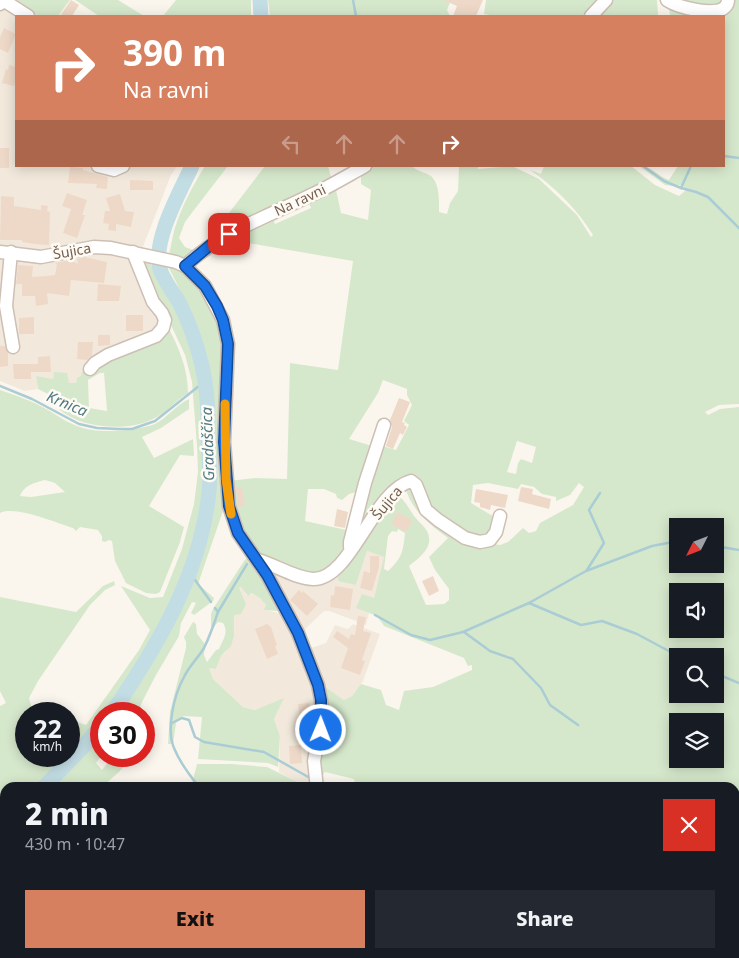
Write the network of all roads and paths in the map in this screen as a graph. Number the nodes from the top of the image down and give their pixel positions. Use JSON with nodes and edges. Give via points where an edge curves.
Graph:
{"nodes":[{"id":1,"x":606,"y":0,"type":"edge"},
{"id":2,"x":667,"y":0,"type":"edge"},
{"id":3,"x":728,"y":0,"type":"edge"},
{"id":4,"x":0,"y":4,"type":"edge"},
{"id":5,"x":26,"y":15,"type":"edge"},
{"id":6,"x":592,"y":15,"type":"edge"},
{"id":7,"x":102,"y":167,"type":"edge"},
{"id":8,"x":121,"y":167,"type":"edge"},
{"id":9,"x":363,"y":167,"type":"edge"},
{"id":10,"x":6,"y":252,"type":"edge"},
{"id":11,"x":133,"y":252,"type":"junction"},
{"id":12,"x":180,"y":264,"type":"junction"},
{"id":13,"x":14,"y":347,"type":"dead end"},
{"id":14,"x":90,"y":369,"type":"dead end"},
{"id":15,"x":384,"y":425,"type":"dead end"},
{"id":16,"x":500,"y":516,"type":"dead end"},
{"id":17,"x":350,"y":550,"type":"junction"},
{"id":18,"x":258,"y":560,"type":"junction"},
{"id":19,"x":316,"y":782,"type":"edge"}],
"edges":[{"from":1,"to":6,"type":"street"},
{"from":2,"to":3,"type":"street","via":[[685,8],[703,10],[721,10]]},
{"from":4,"to":5,"type":"street","via":[[3,0]]},
{"from":7,"to":8,"type":"street","via":[[114,170]]},
{"from":9,"to":12,"type":"street","name":"Na ravni","via":[[311,196],[245,225]]},
{"from":10,"to":11,"type":"street","name":"Šujica","via":[[41,257],[94,246]]},
{"from":10,"to":13,"type":"street","name":"Šujica","via":[[6,306]]},
{"from":11,"to":12,"type":"street","name":"Šujica"},
{"from":11,"to":14,"type":"street","via":[[153,302],[165,320],[163,328],[156,336],[108,355]]},
{"from":12,"to":18,"type":"street","via":[[205,286],[223,320],[228,344],[224,426],[229,506],[238,533]]},
{"from":15,"to":17,"type":"street","via":[[365,483]]},
{"from":16,"to":17,"type":"street","name":"Šujica","via":[[490,540],[480,542],[465,538],[426,510],[416,485],[411,481],[397,488],[386,500]]},
{"from":17,"to":18,"type":"street","name":"Šujica","via":[[335,569],[315,579]]},
{"from":18,"to":19,"type":"street","via":[[298,633],[318,685],[322,718],[314,761]]}]}
